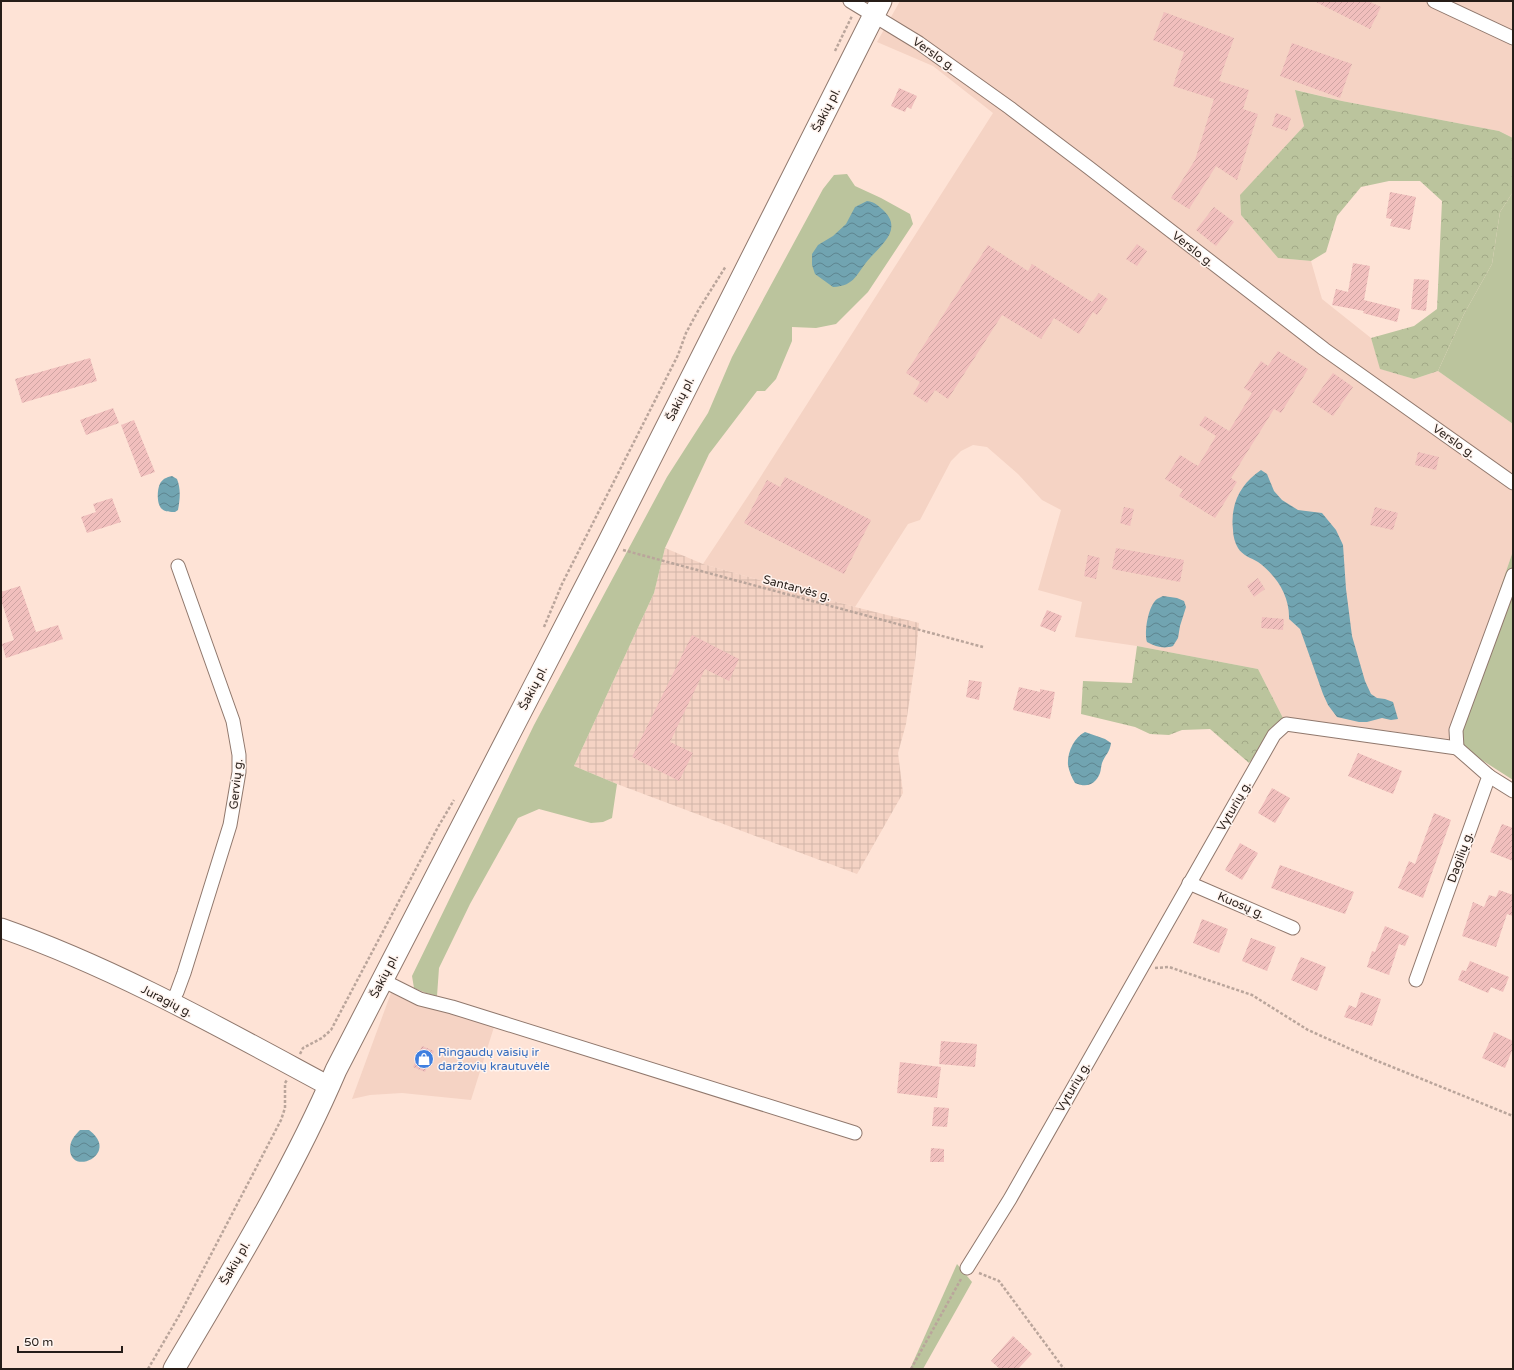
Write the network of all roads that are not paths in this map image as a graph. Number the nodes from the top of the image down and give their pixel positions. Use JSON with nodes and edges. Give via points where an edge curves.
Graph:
{"nodes":[{"id":1,"x":1434,"y":1,"type":"edge"},
{"id":2,"x":865,"y":6,"type":"edge"},
{"id":3,"x":1513,"y":38,"type":"edge"},
{"id":4,"x":1513,"y":483,"type":"edge"},
{"id":5,"x":178,"y":566,"type":"dead end"},
{"id":6,"x":1513,"y":575,"type":"edge"},
{"id":7,"x":1457,"y":748,"type":"junction"},
{"id":8,"x":1489,"y":776,"type":"junction"},
{"id":9,"x":1513,"y":791,"type":"edge"},
{"id":10,"x":1189,"y":883,"type":"junction"},
{"id":11,"x":1,"y":928,"type":"edge"},
{"id":12,"x":1293,"y":928,"type":"dead end"},
{"id":13,"x":382,"y":980,"type":"junction"},
{"id":14,"x":1416,"y":980,"type":"dead end"},
{"id":15,"x":171,"y":1003,"type":"junction"},
{"id":16,"x":329,"y":1086,"type":"junction"},
{"id":17,"x":855,"y":1133,"type":"dead end"},
{"id":18,"x":967,"y":1268,"type":"road end"},
{"id":19,"x":174,"y":1369,"type":"edge"}],
"edges":[{"from":1,"to":3,"type":"street"},
{"from":2,"to":4,"type":"street","name":"Verslo g.","via":[[1010,108],[1324,349]]},
{"from":2,"to":13,"type":"main road","name":"Šakių pl.","via":[[608,543]]},
{"from":5,"to":15,"type":"street","name":"Gervių g.","via":[[233,721],[239,772],[230,825],[184,973]]},
{"from":6,"to":7,"type":"street","via":[[1456,730]]},
{"from":7,"to":8,"type":"street"},
{"from":7,"to":10,"type":"street","name":"Vyturių g.","via":[[1286,724],[1274,735]]},
{"from":8,"to":9,"type":"street"},
{"from":8,"to":14,"type":"street","name":"Dagilių g."},
{"from":10,"to":12,"type":"street","name":"Kuosų g."},
{"from":10,"to":18,"type":"street","name":"Vyturių g.","via":[[1010,1199]]},
{"from":11,"to":15,"type":"main road","name":"Juragių g.","via":[[77,957]]},
{"from":13,"to":16,"type":"main road","name":"Šakių pl."},
{"from":13,"to":17,"type":"street","via":[[420,999],[460,1009]]},
{"from":15,"to":16,"type":"main road","name":"Juragių g."},
{"from":16,"to":19,"type":"main road","name":"Šakių pl.","via":[[261,1218]]}]}
